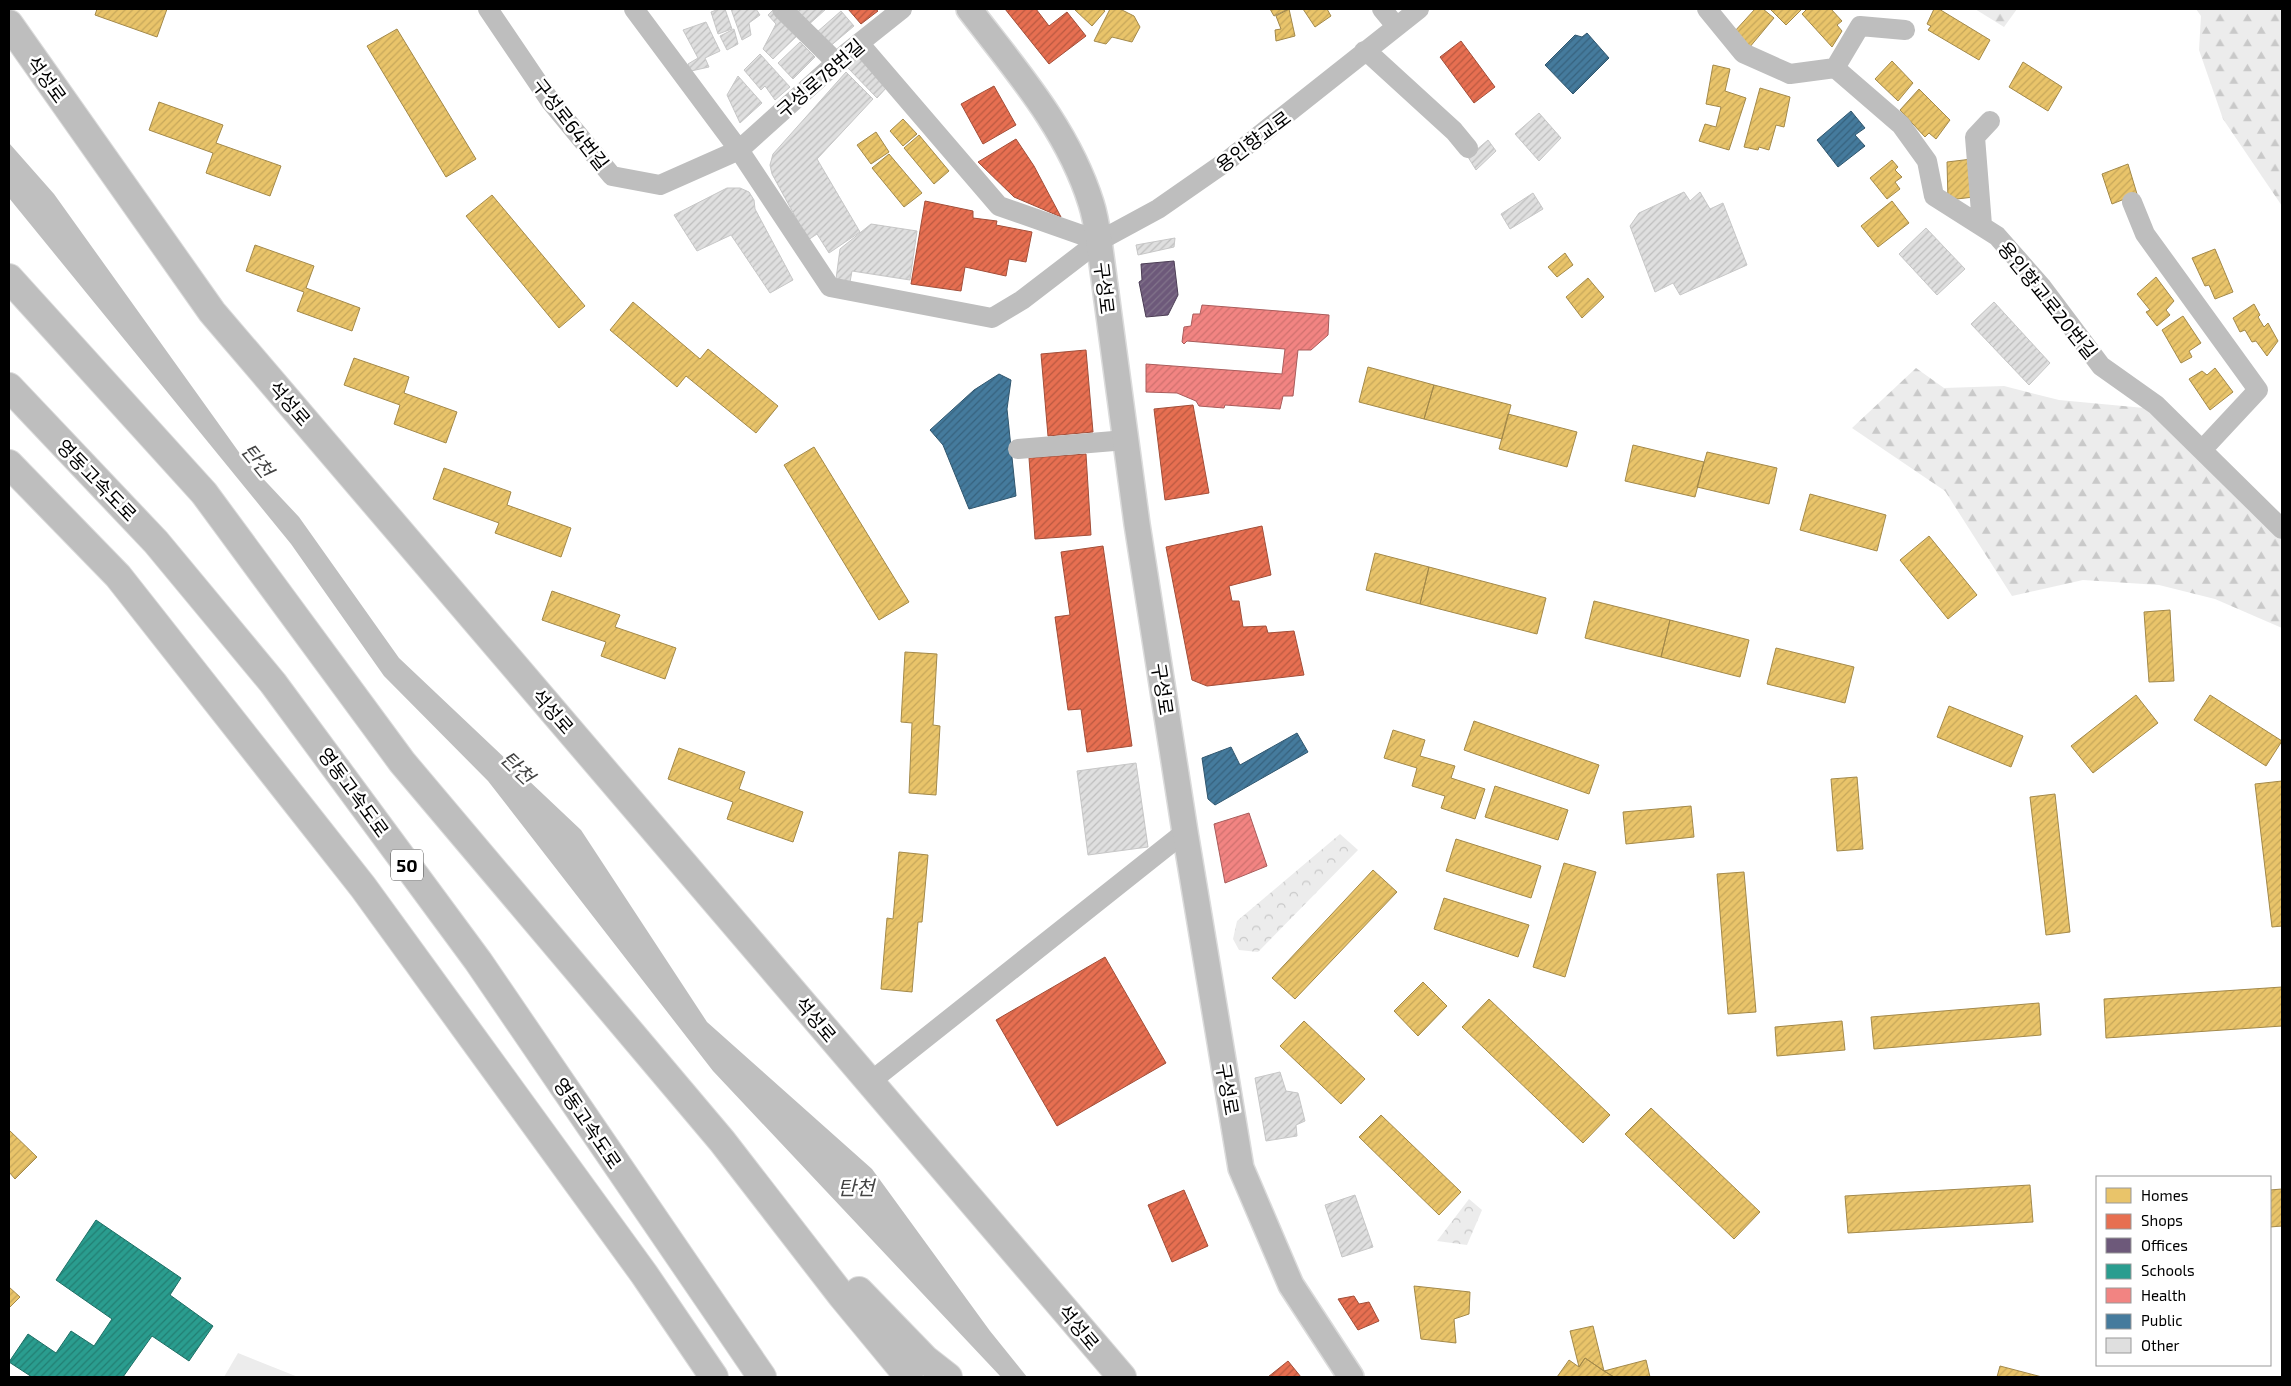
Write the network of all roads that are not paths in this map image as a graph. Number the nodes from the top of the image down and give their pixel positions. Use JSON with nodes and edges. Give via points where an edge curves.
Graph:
{"nodes":[{"id":1,"x":488,"y":9,"type":"edge"},
{"id":2,"x":634,"y":9,"type":"edge"},
{"id":3,"x":782,"y":9,"type":"edge"},
{"id":4,"x":902,"y":9,"type":"edge"},
{"id":5,"x":969,"y":9,"type":"edge"},
{"id":6,"x":1382,"y":9,"type":"edge"},
{"id":7,"x":1419,"y":9,"type":"edge"},
{"id":8,"x":1707,"y":9,"type":"edge"},
{"id":9,"x":9,"y":24,"type":"edge"},
{"id":10,"x":1396,"y":26,"type":"junction"},
{"id":11,"x":1906,"y":30,"type":"dead end"},
{"id":12,"x":859,"y":43,"type":"junction"},
{"id":13,"x":1364,"y":51,"type":"junction"},
{"id":14,"x":836,"y":62,"type":"junction"},
{"id":15,"x":1835,"y":68,"type":"junction"},
{"id":16,"x":1990,"y":120,"type":"dead end"},
{"id":17,"x":1468,"y":148,"type":"dead end"},
{"id":18,"x":739,"y":150,"type":"junction"},
{"id":19,"x":2132,"y":202,"type":"dead end"},
{"id":20,"x":1982,"y":225,"type":"junction"},
{"id":21,"x":1099,"y":241,"type":"junction"},
{"id":22,"x":9,"y":278,"type":"edge"},
{"id":23,"x":9,"y":387,"type":"edge"},
{"id":24,"x":1126,"y":440,"type":"junction"},
{"id":25,"x":1018,"y":449,"type":"dead end"},
{"id":26,"x":2202,"y":450,"type":"junction"},
{"id":27,"x":9,"y":464,"type":"edge"},
{"id":28,"x":2282,"y":529,"type":"edge"},
{"id":29,"x":1185,"y":832,"type":"junction"},
{"id":30,"x":870,"y":1082,"type":"junction"},
{"id":31,"x":722,"y":1141,"type":"junction"},
{"id":32,"x":714,"y":1377,"type":"edge"},
{"id":33,"x":762,"y":1377,"type":"edge"},
{"id":34,"x":909,"y":1377,"type":"edge"},
{"id":35,"x":948,"y":1377,"type":"edge"},
{"id":36,"x":1122,"y":1377,"type":"edge"},
{"id":37,"x":1351,"y":1377,"type":"edge"}],
"edges":[{"from":1,"to":18,"type":"street","name":"구성로64번길","via":[[551,102],[612,176],[660,185]]},
{"from":2,"to":18,"type":"street","name":"용인향교로"},
{"from":3,"to":14,"type":"street"},
{"from":4,"to":12,"type":"street","name":"구성로78번길"},
{"from":5,"to":21,"type":"main road","name":"구성로","via":[[1031,90],[1064,143],[1089,197]]},
{"from":6,"to":10,"type":"street"},
{"from":7,"to":10,"type":"street","name":"용인향교로"},
{"from":8,"to":15,"type":"street","via":[[1743,53],[1790,74]]},
{"from":9,"to":30,"type":"highway","name":"석성로","via":[[212,312]]},
{"from":10,"to":13,"type":"street","name":"용인향교로"},
{"from":11,"to":15,"type":"street","via":[[1860,26]]},
{"from":12,"to":14,"type":"street","name":"구성로78번길"},
{"from":12,"to":21,"type":"street","via":[[999,206]]},
{"from":13,"to":17,"type":"street","via":[[1454,131]]},
{"from":13,"to":21,"type":"street","name":"용인향교로","via":[[1302,104],[1227,161],[1158,208]]},
{"from":14,"to":18,"type":"street","name":"구성로78번길"},
{"from":15,"to":20,"type":"street","name":"용인향교로20번길","via":[[1901,125],[1927,161],[1934,196]]},
{"from":16,"to":20,"type":"street","via":[[1975,137]]},
{"from":18,"to":21,"type":"street","name":"용인향교로","via":[[830,287],[992,318],[1022,300]]},
{"from":19,"to":26,"type":"street","via":[[2145,234],[2258,390]]},
{"from":20,"to":26,"type":"street","name":"용인향교로20번길","via":[[1997,236],[2041,286],[2101,366],[2156,406]]},
{"from":21,"to":24,"type":"main road","name":"구성로"},
{"from":22,"to":31,"type":"highway","via":[[204,493],[402,762]]},
{"from":23,"to":33,"type":"highway","name":"영동고속도로","number":"50","via":[[156,542],[272,683],[478,961]]},
{"from":24,"to":25,"type":"street"},
{"from":24,"to":29,"type":"main road","name":"구성로"},
{"from":26,"to":28,"type":"street","name":"용인향교로20번길"},
{"from":27,"to":32,"type":"highway","number":"50","via":[[118,576],[363,887],[638,1266]]},
{"from":29,"to":30,"type":"street"},
{"from":29,"to":37,"type":"main road","name":"구성로","via":[[1241,1168],[1291,1285]]},
{"from":30,"to":36,"type":"highway","name":"석성로"},
{"from":31,"to":34,"type":"highway"},
{"from":31,"to":35,"type":"highway","via":[[791,1202],[858,1290],[925,1359]]}]}
